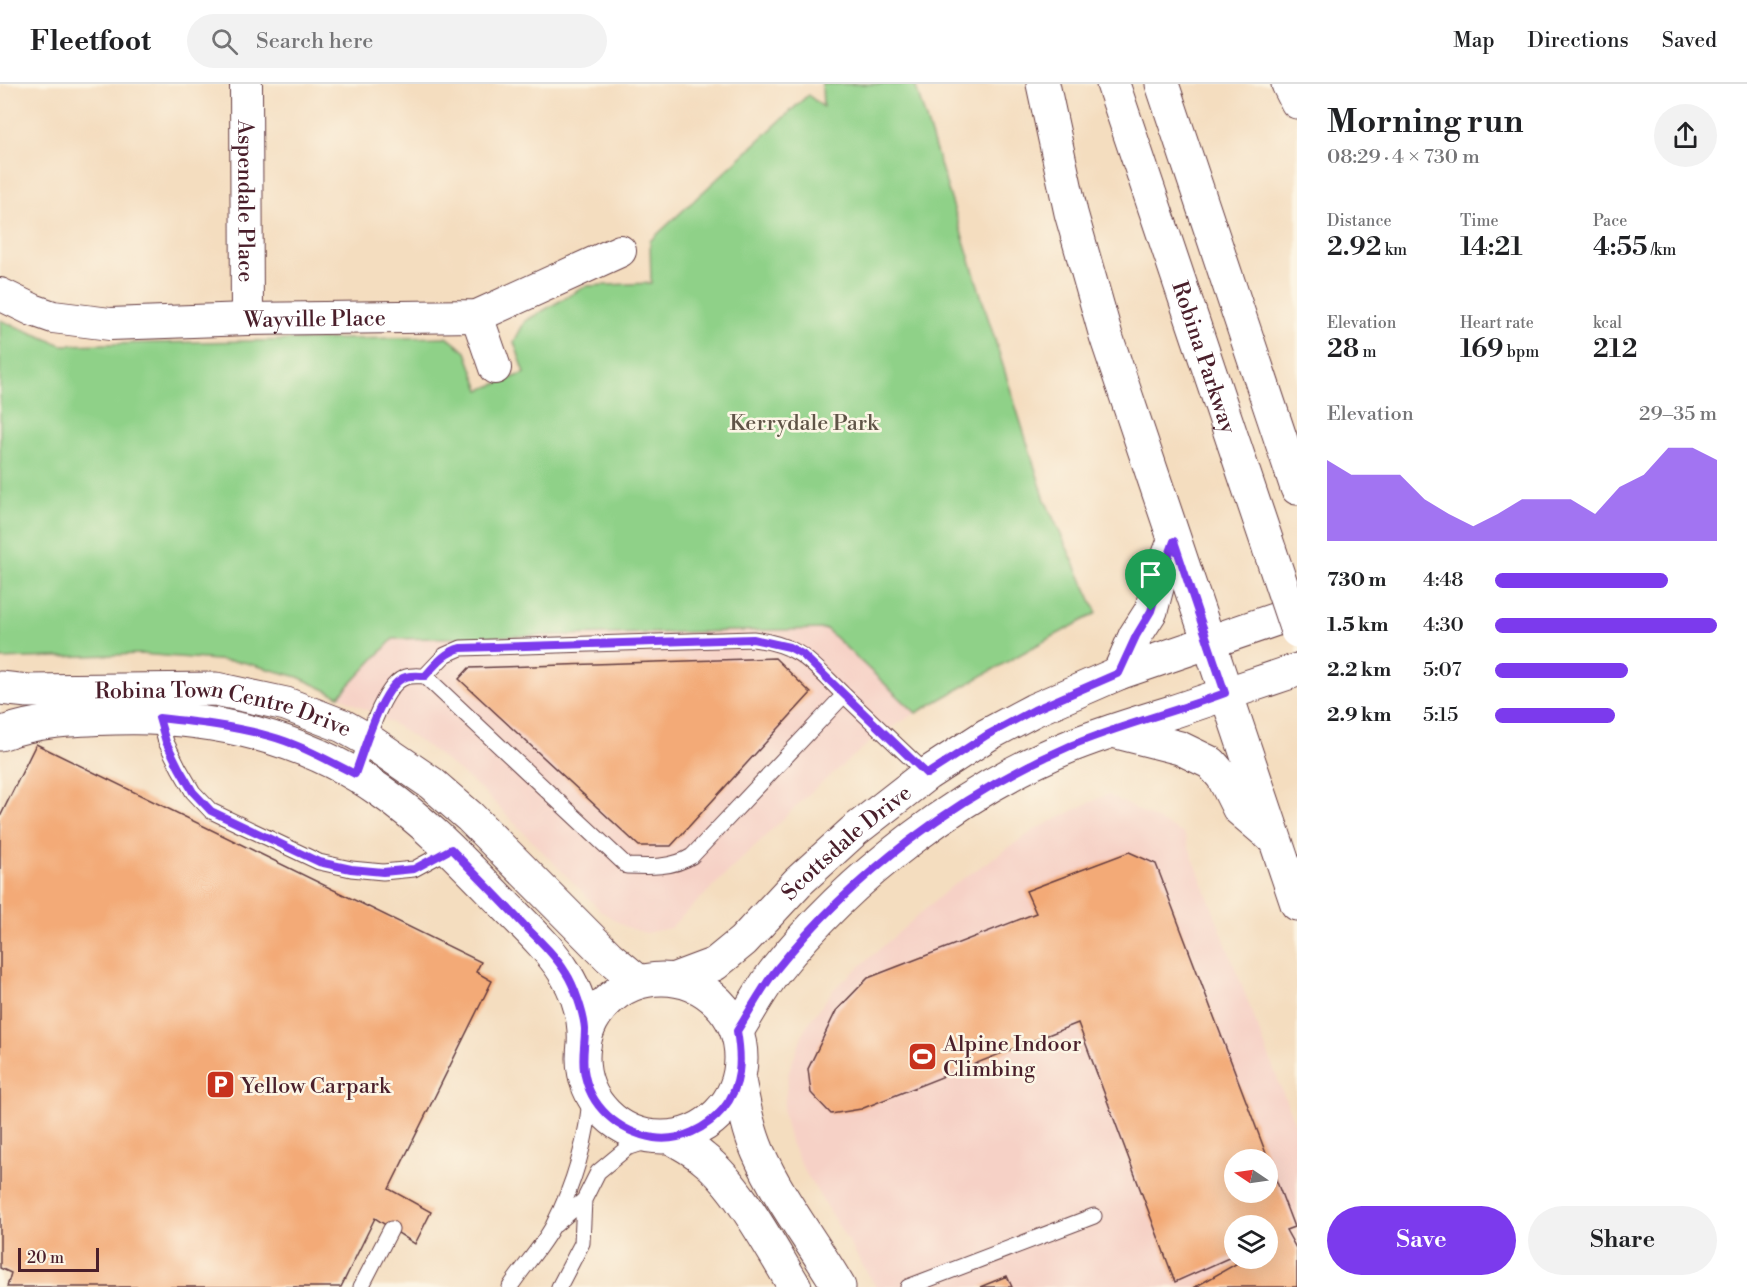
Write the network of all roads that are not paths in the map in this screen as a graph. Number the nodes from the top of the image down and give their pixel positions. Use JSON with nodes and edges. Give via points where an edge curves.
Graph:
{"nodes":[{"id":1,"x":246,"y":84,"type":"edge"},
{"id":2,"x":1043,"y":84,"type":"edge"},
{"id":3,"x":1113,"y":84,"type":"edge"},
{"id":4,"x":1162,"y":84,"type":"edge"},
{"id":5,"x":1288,"y":84,"type":"edge"},
{"id":6,"x":1297,"y":102,"type":"edge"},
{"id":7,"x":620,"y":251,"type":"dead end"},
{"id":8,"x":0,"y":294,"type":"edge"},
{"id":9,"x":477,"y":316,"type":"junction"},
{"id":10,"x":247,"y":319,"type":"junction"},
{"id":11,"x":495,"y":368,"type":"dead end"},
{"id":12,"x":1297,"y":488,"type":"edge"},
{"id":13,"x":1174,"y":541,"type":"junction"},
{"id":14,"x":1297,"y":612,"type":"edge"},
{"id":15,"x":1297,"y":631,"type":"edge"},
{"id":16,"x":1209,"y":643,"type":"junction"},
{"id":17,"x":1297,"y":670,"type":"edge"},
{"id":18,"x":1119,"y":673,"type":"junction"},
{"id":19,"x":425,"y":676,"type":"junction"},
{"id":20,"x":0,"y":688,"type":"edge"},
{"id":21,"x":1225,"y":693,"type":"junction"},
{"id":22,"x":844,"y":695,"type":"junction"},
{"id":23,"x":159,"y":718,"type":"junction"},
{"id":24,"x":1113,"y":731,"type":"junction"},
{"id":25,"x":0,"y":734,"type":"edge"},
{"id":26,"x":368,"y":740,"type":"junction"},
{"id":27,"x":355,"y":774,"type":"junction"},
{"id":28,"x":927,"y":774,"type":"junction"},
{"id":29,"x":1274,"y":838,"type":"junction"},
{"id":30,"x":451,"y":849,"type":"junction"},
{"id":31,"x":1297,"y":904,"type":"edge"},
{"id":32,"x":675,"y":979,"type":"junction"},
{"id":33,"x":639,"y":982,"type":"junction"},
{"id":34,"x":737,"y":1031,"type":"junction"},
{"id":35,"x":584,"y":1046,"type":"junction"},
{"id":36,"x":739,"y":1080,"type":"junction"},
{"id":37,"x":590,"y":1093,"type":"junction"},
{"id":38,"x":665,"y":1138,"type":"junction"},
{"id":39,"x":584,"y":1200,"type":"junction"},
{"id":40,"x":1094,"y":1216,"type":"dead end"},
{"id":41,"x":552,"y":1227,"type":"junction"},
{"id":42,"x":391,"y":1228,"type":"dead end"},
{"id":43,"x":362,"y":1287,"type":"edge"},
{"id":44,"x":510,"y":1287,"type":"edge"},
{"id":45,"x":559,"y":1287,"type":"edge"},
{"id":46,"x":795,"y":1287,"type":"edge"},
{"id":47,"x":839,"y":1287,"type":"edge"},
{"id":48,"x":908,"y":1287,"type":"edge"}],
"edges":[{"from":1,"to":10,"type":"street","name":"Aspendale Place"},
{"from":2,"to":13,"type":"main road","via":[[1071,213],[1106,336]]},
{"from":3,"to":15,"type":"main road","name":"Robina Parkway","bridge":true},
{"from":4,"to":12,"type":"main road","name":"Robina Parkway"},
{"from":5,"to":6,"type":"main road"},
{"from":7,"to":9,"type":"street","name":"Wayville Place"},
{"from":8,"to":10,"type":"street","name":"Wayville Place","via":[[52,317],[91,323]]},
{"from":9,"to":10,"type":"street","name":"Wayville Place"},
{"from":9,"to":11,"type":"street"},
{"from":13,"to":16,"type":"main road"},
{"from":13,"to":18,"type":"main road","via":[[1151,611]]},
{"from":14,"to":16,"type":"main road","name":"Scottsdale Drive"},
{"from":16,"to":18,"type":"main road","name":"Scottsdale Drive"},
{"from":16,"to":21,"type":"main road"},
{"from":17,"to":21,"type":"main road","name":"Scottsdale Drive"},
{"from":18,"to":28,"type":"main road","name":"Scottsdale Drive","via":[[1024,715]]},
{"from":19,"to":22,"type":"lane","via":[[445,655],[461,648],[753,639],[802,654]]},
{"from":19,"to":22,"type":"lane","via":[[627,866],[673,865],[692,856]]},
{"from":19,"to":26,"type":"lane","via":[[405,677],[388,691]]},
{"from":20,"to":26,"type":"main road","name":"Robina Town Centre Drive","via":[[216,688],[286,704]]},
{"from":21,"to":24,"type":"main road","name":"Scottsdale Drive"},
{"from":21,"to":29,"type":"main road"},
{"from":22,"to":28,"type":"lane"},
{"from":23,"to":25,"type":"main road","name":"Robina Town Centre Drive","via":[[81,719],[19,727]]},
{"from":23,"to":27,"type":"main road","name":"Robina Town Centre Drive","via":[[271,737]]},
{"from":23,"to":30,"type":"lane","via":[[179,768],[193,792],[211,811],[319,862],[383,872],[414,869]]},
{"from":24,"to":29,"type":"main road","via":[[1180,748],[1211,763],[1239,809]]},
{"from":24,"to":34,"type":"main road","name":"Scottsdale Drive","via":[[1021,769],[912,839],[863,879],[802,941],[776,970]]},
{"from":26,"to":27,"type":"lane"},
{"from":26,"to":33,"type":"main road","name":"Robina Town Centre Drive","via":[[431,783],[471,818],[609,957]]},
{"from":27,"to":30,"type":"main road","name":"Robina Town Centre Drive","via":[[408,811]]},
{"from":28,"to":32,"type":"main road","name":"Scottsdale Drive","via":[[854,831],[715,964]]},
{"from":29,"to":31,"type":"main road"},
{"from":30,"to":35,"type":"main road","name":"Robina Town Centre Drive","via":[[549,950],[567,974],[585,1027]]},
{"from":32,"to":33,"type":"main road"},
{"from":32,"to":34,"type":"main road","via":[[695,985],[713,997],[728,1012]]},
{"from":33,"to":35,"type":"main road","via":[[602,1006],[590,1025]]},
{"from":34,"to":36,"type":"main road","via":[[742,1056]]},
{"from":35,"to":37,"type":"main road","via":[[584,1070]]},
{"from":36,"to":38,"type":"main road","via":[[729,1102],[714,1119],[694,1132]]},
{"from":36,"to":47,"type":"main road","via":[[758,1153]]},
{"from":37,"to":38,"type":"main road","via":[[618,1125],[637,1134]]},
{"from":37,"to":41,"type":"lane","via":[[583,1146]]},
{"from":38,"to":39,"type":"lane","via":[[627,1148],[598,1172]]},
{"from":38,"to":46,"type":"main road","via":[[704,1158],[724,1180]]},
{"from":39,"to":41,"type":"lane"},
{"from":39,"to":45,"type":"lane","via":[[582,1243]]},
{"from":40,"to":48,"type":"lane"},
{"from":41,"to":44,"type":"lane"},
{"from":42,"to":43,"type":"lane"}]}
